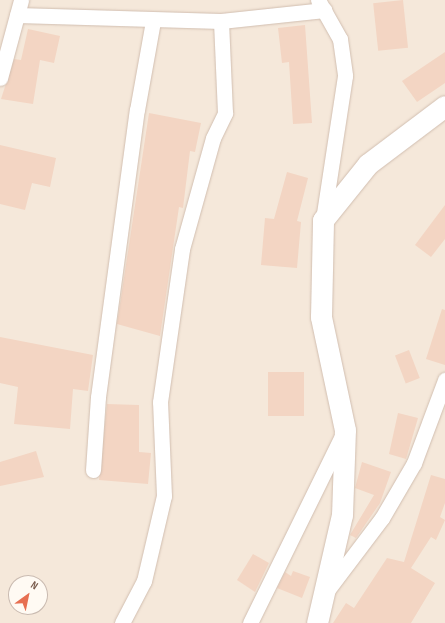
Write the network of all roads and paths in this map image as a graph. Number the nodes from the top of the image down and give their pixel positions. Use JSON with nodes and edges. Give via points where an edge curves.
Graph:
{"nodes":[{"id":1,"x":21,"y":0,"type":"edge"},
{"id":2,"x":321,"y":5,"type":"edge"},
{"id":3,"x":17,"y":15,"type":"junction"},
{"id":4,"x":153,"y":21,"type":"junction"},
{"id":5,"x":220,"y":21,"type":"junction"},
{"id":6,"x":0,"y":78,"type":"edge"},
{"id":7,"x":445,"y":106,"type":"edge"},
{"id":8,"x":323,"y":220,"type":"junction"},
{"id":9,"x":445,"y":380,"type":"edge"},
{"id":10,"x":345,"y":430,"type":"junction"},
{"id":11,"x":93,"y":470,"type":"dead end"},
{"id":12,"x":324,"y":595,"type":"junction"},
{"id":13,"x":122,"y":623,"type":"edge"},
{"id":14,"x":250,"y":623,"type":"edge"},
{"id":15,"x":317,"y":623,"type":"edge"}],
"edges":[{"from":1,"to":3,"type":"street"},
{"from":2,"to":5,"type":"street"},
{"from":2,"to":8,"type":"street","via":[[340,39],[345,76]]},
{"from":3,"to":4,"type":"street"},
{"from":3,"to":6,"type":"street"},
{"from":4,"to":5,"type":"street"},
{"from":4,"to":11,"type":"street","via":[[137,110],[98,397]]},
{"from":5,"to":13,"type":"street","via":[[225,113],[213,138],[182,249],[160,402],[164,496],[144,581]]},
{"from":7,"to":8,"type":"main road","via":[[368,164]]},
{"from":8,"to":10,"type":"main road","via":[[321,317]]},
{"from":9,"to":12,"type":"street","via":[[414,463],[382,518]]},
{"from":10,"to":12,"type":"main road","via":[[342,515]]},
{"from":10,"to":14,"type":"street"},
{"from":12,"to":15,"type":"main road"}]}
